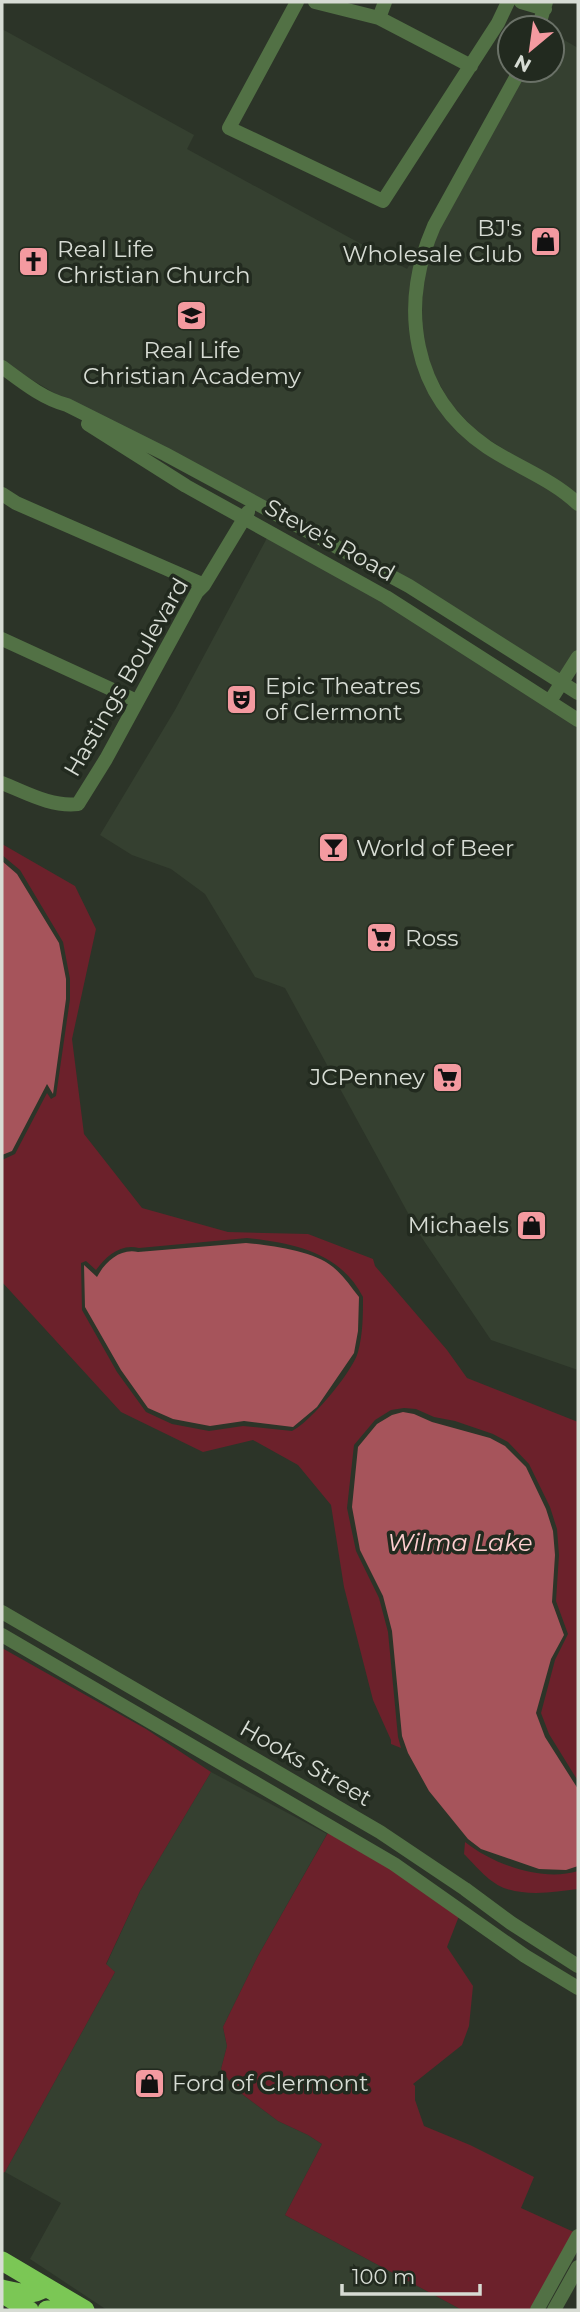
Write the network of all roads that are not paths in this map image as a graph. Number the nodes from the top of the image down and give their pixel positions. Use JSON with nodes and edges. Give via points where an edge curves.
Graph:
{"nodes":[{"id":1,"x":298,"y":2,"type":"edge"},
{"id":2,"x":315,"y":2,"type":"edge"},
{"id":3,"x":385,"y":2,"type":"edge"},
{"id":4,"x":508,"y":2,"type":"edge"},
{"id":5,"x":521,"y":2,"type":"edge"},
{"id":6,"x":546,"y":5,"type":"edge"},
{"id":7,"x":379,"y":18,"type":"junction"},
{"id":8,"x":471,"y":66,"type":"junction"},
{"id":9,"x":512,"y":84,"type":"edge"},
{"id":10,"x":2,"y":367,"type":"edge"},
{"id":11,"x":59,"y":403,"type":"junction"},
{"id":12,"x":2,"y":494,"type":"edge"},
{"id":13,"x":254,"y":502,"type":"junction"},
{"id":14,"x":578,"y":504,"type":"edge"},
{"id":15,"x":245,"y":518,"type":"junction"},
{"id":16,"x":204,"y":585,"type":"junction"},
{"id":17,"x":2,"y":639,"type":"edge"},
{"id":18,"x":578,"y":657,"type":"edge"},
{"id":19,"x":562,"y":683,"type":"junction"},
{"id":20,"x":577,"y":690,"type":"edge"},
{"id":21,"x":137,"y":701,"type":"junction"},
{"id":22,"x":550,"y":701,"type":"junction"},
{"id":23,"x":563,"y":710,"type":"junction"},
{"id":24,"x":578,"y":720,"type":"edge"},
{"id":25,"x":2,"y":783,"type":"edge"},
{"id":26,"x":2,"y":1612,"type":"edge"},
{"id":27,"x":2,"y":1635,"type":"edge"},
{"id":28,"x":72,"y":1652,"type":"junction"},
{"id":29,"x":62,"y":1669,"type":"junction"},
{"id":30,"x":578,"y":1966,"type":"edge"},
{"id":31,"x":578,"y":1988,"type":"edge"},
{"id":32,"x":578,"y":2236,"type":"edge"},
{"id":33,"x":2,"y":2261,"type":"edge"},
{"id":34,"x":578,"y":2267,"type":"edge"},
{"id":35,"x":46,"y":2287,"type":"junction"},
{"id":36,"x":2,"y":2291,"type":"edge"},
{"id":37,"x":29,"y":2310,"type":"edge"},
{"id":38,"x":47,"y":2310,"type":"edge"},
{"id":39,"x":60,"y":2310,"type":"edge"},
{"id":40,"x":85,"y":2310,"type":"edge"},
{"id":41,"x":537,"y":2310,"type":"edge"},
{"id":42,"x":554,"y":2310,"type":"edge"}],
"edges":[{"from":1,"to":8,"type":"street","via":[[229,128],[383,201]]},
{"from":2,"to":7,"type":"street"},
{"from":3,"to":7,"type":"street"},
{"from":4,"to":8,"type":"street"},
{"from":5,"to":6,"type":"street"},
{"from":7,"to":8,"type":"street"},
{"from":9,"to":14,"type":"street","via":[[423,251],[415,293],[417,340],[437,393],[459,422],[488,447]]},
{"from":10,"to":11,"type":"street","name":"Steve's Road"},
{"from":11,"to":13,"type":"street","name":"Steve's Road"},
{"from":11,"to":15,"type":"street","name":"Steve's Road","via":[[186,486]]},
{"from":12,"to":16,"type":"street"},
{"from":13,"to":15,"type":"street","name":"Hastings Boulevard"},
{"from":13,"to":19,"type":"street","name":"Steve's Road","via":[[409,586]]},
{"from":15,"to":16,"type":"street","name":"Hastings Boulevard"},
{"from":15,"to":22,"type":"street","name":"Steve's Road","via":[[386,597]]},
{"from":16,"to":21,"type":"street","name":"Hastings Boulevard"},
{"from":17,"to":21,"type":"street"},
{"from":18,"to":19,"type":"street"},
{"from":19,"to":20,"type":"street","name":"Steve's Road"},
{"from":19,"to":22,"type":"street"},
{"from":20,"to":23,"type":"street"},
{"from":21,"to":25,"type":"street","name":"Hastings Boulevard","via":[[78,804],[48,802]]},
{"from":22,"to":23,"type":"street","name":"Steve's Road"},
{"from":23,"to":24,"type":"street","name":"Steve's Road"},
{"from":26,"to":28,"type":"street","name":"Hooks Street"},
{"from":27,"to":29,"type":"street","name":"Hooks Street"},
{"from":28,"to":29,"type":"street"},
{"from":28,"to":30,"type":"street","name":"Hooks Street","via":[[380,1832]]},
{"from":29,"to":31,"type":"street","name":"Hooks Street","via":[[394,1864],[524,1956]]},
{"from":32,"to":41,"type":"street"},
{"from":33,"to":35,"type":"highway"},
{"from":34,"to":42,"type":"street"},
{"from":35,"to":36,"type":"highway","via":[[28,2295]]},
{"from":35,"to":40,"type":"highway"},
{"from":36,"to":37,"type":"highway"},
{"from":38,"to":39,"type":"highway"}]}
